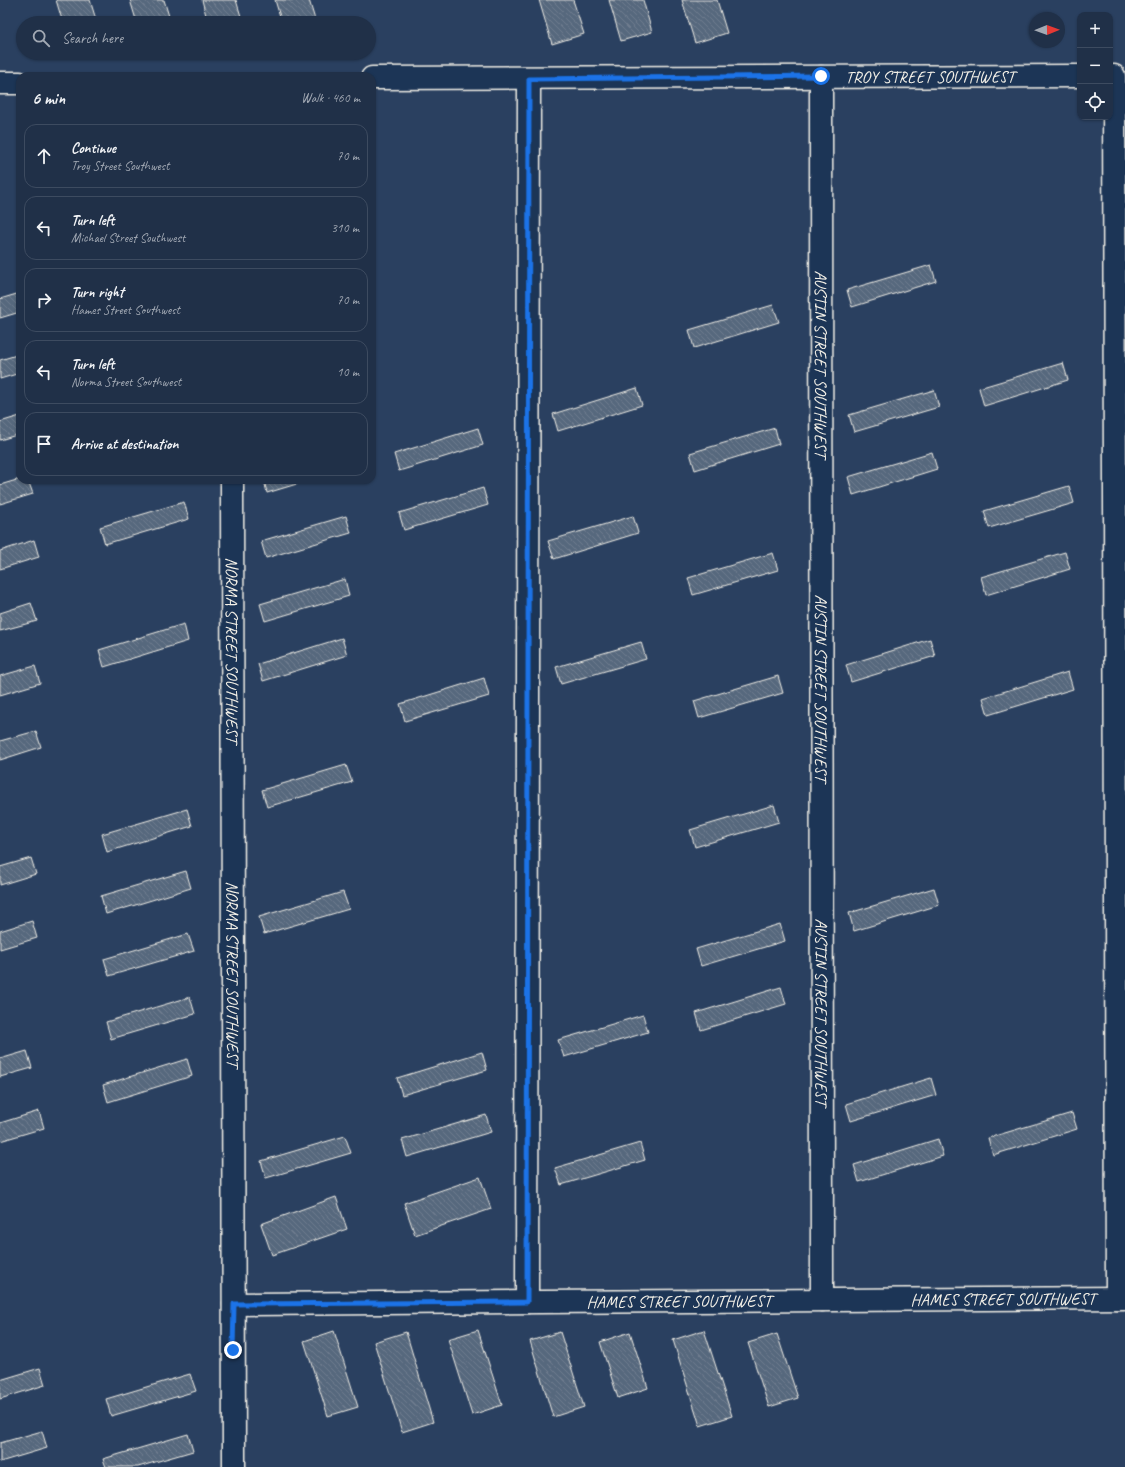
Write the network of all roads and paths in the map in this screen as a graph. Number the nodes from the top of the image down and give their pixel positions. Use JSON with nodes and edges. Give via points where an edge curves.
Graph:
{"nodes":[{"id":1,"x":821,"y":76,"type":"junction"},
{"id":2,"x":1077,"y":76,"type":"edge"},
{"id":3,"x":1116,"y":76,"type":"edge"},
{"id":4,"x":376,"y":78,"type":"edge"},
{"id":5,"x":529,"y":79,"type":"junction"},
{"id":6,"x":0,"y":83,"type":"edge"},
{"id":7,"x":16,"y":83,"type":"edge"},
{"id":8,"x":232,"y":484,"type":"edge"},
{"id":9,"x":1121,"y":1298,"type":"edge"},
{"id":10,"x":822,"y":1300,"type":"junction"},
{"id":11,"x":527,"y":1302,"type":"junction"},
{"id":12,"x":234,"y":1304,"type":"junction"},
{"id":13,"x":234,"y":1467,"type":"edge"}],
"edges":[{"from":1,"to":2,"type":"street","name":"TROY STREET SOUTHWEST"},
{"from":1,"to":5,"type":"street","name":"TROY STREET SOUTHWEST"},
{"from":1,"to":10,"type":"street","name":"AUSTIN STREET SOUTHWEST"},
{"from":3,"to":9,"type":"street"},
{"from":4,"to":5,"type":"street","name":"TROY STREET SOUTHWEST"},
{"from":5,"to":11,"type":"street"},
{"from":6,"to":7,"type":"street"},
{"from":8,"to":12,"type":"street","name":"NORMA STREET SOUTHWEST"},
{"from":9,"to":10,"type":"street","name":"HAMES STREET SOUTHWEST"},
{"from":10,"to":11,"type":"street","name":"HAMES STREET SOUTHWEST"},
{"from":11,"to":12,"type":"street","name":"HAMES STREET SOUTHWEST"},
{"from":12,"to":13,"type":"street","name":"NORMA STREET SOUTHWEST"}]}
